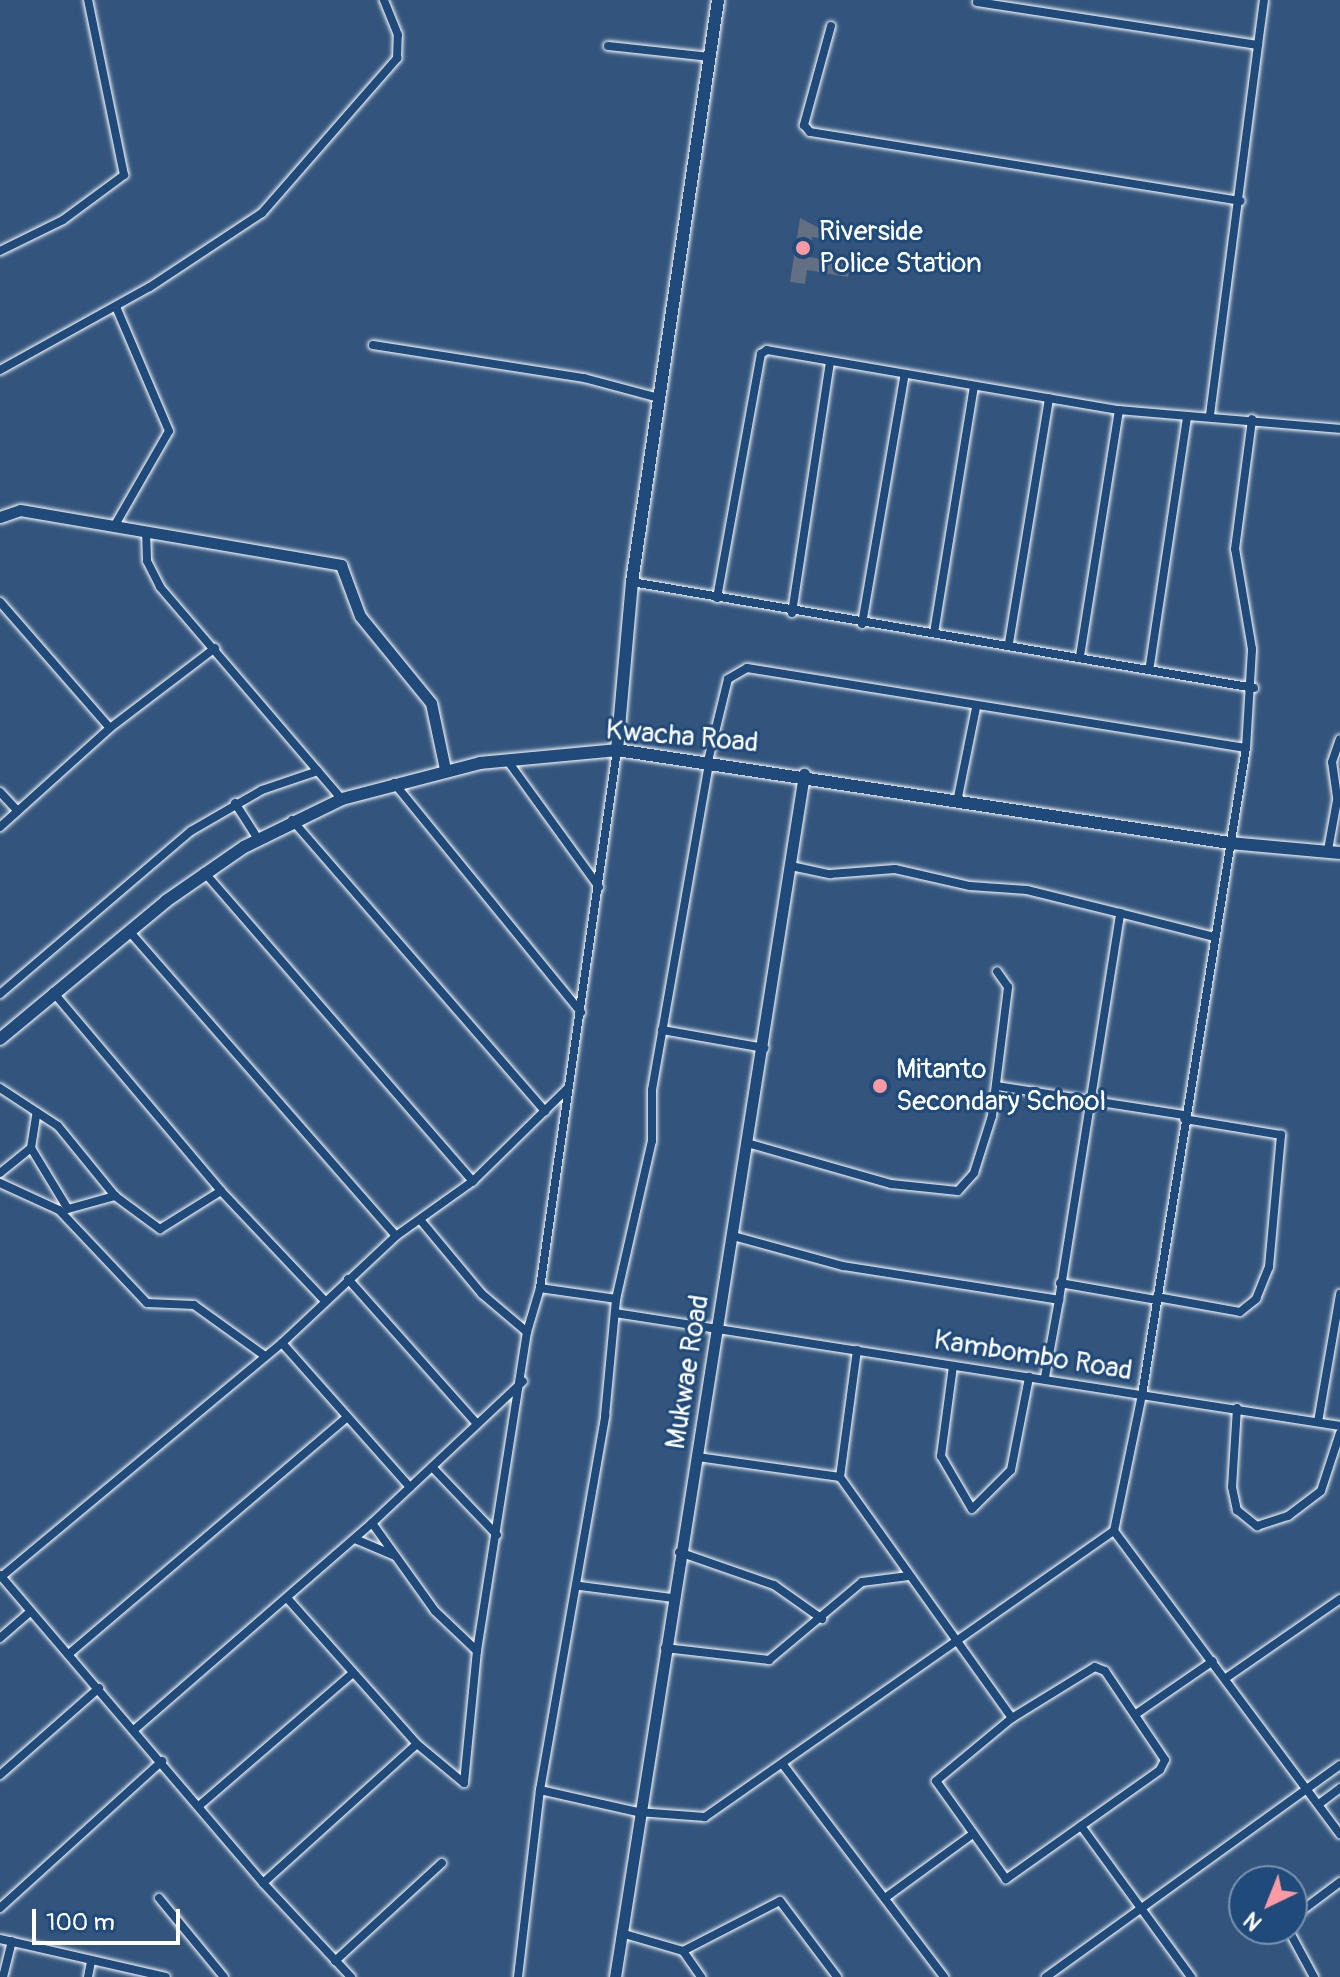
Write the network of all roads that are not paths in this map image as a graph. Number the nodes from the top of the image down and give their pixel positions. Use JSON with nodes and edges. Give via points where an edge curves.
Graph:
{"nodes":[{"id":1,"x":88,"y":0,"type":"edge"},
{"id":2,"x":384,"y":0,"type":"edge"},
{"id":3,"x":718,"y":0,"type":"edge"},
{"id":4,"x":1264,"y":0,"type":"edge"},
{"id":5,"x":977,"y":2,"type":"edge"},
{"id":6,"x":831,"y":26,"type":"dead end"},
{"id":7,"x":1258,"y":45,"type":"junction"},
{"id":8,"x":608,"y":46,"type":"dead end"},
{"id":9,"x":710,"y":57,"type":"junction"},
{"id":10,"x":1240,"y":201,"type":"junction"},
{"id":11,"x":0,"y":251,"type":"edge"},
{"id":12,"x":116,"y":307,"type":"junction"},
{"id":13,"x":373,"y":345,"type":"dead end"},
{"id":14,"x":830,"y":363,"type":"junction"},
{"id":15,"x":0,"y":370,"type":"edge"},
{"id":16,"x":904,"y":378,"type":"junction"},
{"id":17,"x":974,"y":387,"type":"junction"},
{"id":18,"x":659,"y":398,"type":"junction"},
{"id":19,"x":1049,"y":398,"type":"junction"},
{"id":20,"x":1119,"y":410,"type":"junction"},
{"id":21,"x":1210,"y":415,"type":"junction"},
{"id":22,"x":1187,"y":417,"type":"junction"},
{"id":23,"x":1252,"y":419,"type":"junction"},
{"id":24,"x":1340,"y":429,"type":"edge"},
{"id":25,"x":0,"y":517,"type":"edge"},
{"id":26,"x":115,"y":525,"type":"junction"},
{"id":27,"x":146,"y":531,"type":"junction"},
{"id":28,"x":632,"y":582,"type":"junction"},
{"id":29,"x":717,"y":598,"type":"junction"},
{"id":30,"x":0,"y":602,"type":"edge"},
{"id":31,"x":792,"y":613,"type":"junction"},
{"id":32,"x":862,"y":624,"type":"junction"},
{"id":33,"x":934,"y":633,"type":"junction"},
{"id":34,"x":1009,"y":643,"type":"junction"},
{"id":35,"x":215,"y":648,"type":"junction"},
{"id":36,"x":1080,"y":656,"type":"junction"},
{"id":37,"x":1150,"y":665,"type":"junction"},
{"id":38,"x":1254,"y":688,"type":"junction"},
{"id":39,"x":976,"y":708,"type":"junction"},
{"id":40,"x":110,"y":728,"type":"junction"},
{"id":41,"x":1340,"y":739,"type":"edge"},
{"id":42,"x":1246,"y":748,"type":"junction"},
{"id":43,"x":617,"y":750,"type":"junction"},
{"id":44,"x":507,"y":760,"type":"junction"},
{"id":45,"x":709,"y":761,"type":"junction"},
{"id":46,"x":445,"y":769,"type":"junction"},
{"id":47,"x":318,"y":771,"type":"junction"},
{"id":48,"x":804,"y":774,"type":"junction"},
{"id":49,"x":394,"y":782,"type":"junction"},
{"id":50,"x":0,"y":792,"type":"edge"},
{"id":51,"x":1338,"y":794,"type":"edge"},
{"id":52,"x":342,"y":799,"type":"junction"},
{"id":53,"x":957,"y":802,"type":"junction"},
{"id":54,"x":235,"y":803,"type":"junction"},
{"id":55,"x":18,"y":811,"type":"junction"},
{"id":56,"x":292,"y":820,"type":"junction"},
{"id":57,"x":0,"y":827,"type":"edge"},
{"id":58,"x":258,"y":839,"type":"junction"},
{"id":59,"x":1230,"y":843,"type":"junction"},
{"id":60,"x":1334,"y":851,"type":"edge"},
{"id":61,"x":791,"y":866,"type":"junction"},
{"id":62,"x":204,"y":872,"type":"junction"},
{"id":63,"x":600,"y":888,"type":"junction"},
{"id":64,"x":1120,"y":913,"type":"junction"},
{"id":65,"x":129,"y":931,"type":"junction"},
{"id":66,"x":1214,"y":937,"type":"junction"},
{"id":67,"x":997,"y":971,"type":"dead end"},
{"id":68,"x":53,"y":992,"type":"junction"},
{"id":69,"x":0,"y":994,"type":"edge"},
{"id":70,"x":581,"y":1012,"type":"junction"},
{"id":71,"x":662,"y":1030,"type":"junction"},
{"id":72,"x":0,"y":1039,"type":"edge"},
{"id":73,"x":764,"y":1048,"type":"junction"},
{"id":74,"x":997,"y":1086,"type":"junction"},
{"id":75,"x":0,"y":1088,"type":"edge"},
{"id":76,"x":568,"y":1088,"type":"junction"},
{"id":77,"x":1090,"y":1102,"type":"junction"},
{"id":78,"x":545,"y":1111,"type":"junction"},
{"id":79,"x":37,"y":1112,"type":"junction"},
{"id":80,"x":1185,"y":1117,"type":"junction"},
{"id":81,"x":747,"y":1143,"type":"junction"},
{"id":82,"x":31,"y":1148,"type":"junction"},
{"id":83,"x":0,"y":1173,"type":"edge"},
{"id":84,"x":473,"y":1181,"type":"junction"},
{"id":85,"x":0,"y":1183,"type":"edge"},
{"id":86,"x":221,"y":1191,"type":"junction"},
{"id":87,"x":115,"y":1196,"type":"junction"},
{"id":88,"x":62,"y":1208,"type":"junction"},
{"id":89,"x":422,"y":1222,"type":"junction"},
{"id":90,"x":396,"y":1236,"type":"junction"},
{"id":91,"x":733,"y":1236,"type":"junction"},
{"id":92,"x":348,"y":1279,"type":"junction"},
{"id":93,"x":1060,"y":1283,"type":"junction"},
{"id":94,"x":540,"y":1288,"type":"junction"},
{"id":95,"x":1340,"y":1294,"type":"edge"},
{"id":96,"x":1156,"y":1298,"type":"junction"},
{"id":97,"x":323,"y":1299,"type":"junction"},
{"id":98,"x":616,"y":1299,"type":"junction"},
{"id":99,"x":1059,"y":1300,"type":"junction"},
{"id":100,"x":615,"y":1313,"type":"junction"},
{"id":101,"x":719,"y":1330,"type":"junction"},
{"id":102,"x":527,"y":1332,"type":"junction"},
{"id":103,"x":282,"y":1343,"type":"junction"},
{"id":104,"x":857,"y":1350,"type":"junction"},
{"id":105,"x":265,"y":1356,"type":"junction"},
{"id":106,"x":953,"y":1366,"type":"junction"},
{"id":107,"x":1029,"y":1377,"type":"junction"},
{"id":108,"x":1045,"y":1377,"type":"junction"},
{"id":109,"x":524,"y":1380,"type":"junction"},
{"id":110,"x":1142,"y":1395,"type":"junction"},
{"id":111,"x":1237,"y":1408,"type":"junction"},
{"id":112,"x":347,"y":1417,"type":"junction"},
{"id":113,"x":1318,"y":1422,"type":"junction"},
{"id":114,"x":477,"y":1424,"type":"junction"},
{"id":115,"x":1340,"y":1426,"type":"edge"},
{"id":116,"x":1340,"y":1433,"type":"edge"},
{"id":117,"x":698,"y":1457,"type":"junction"},
{"id":118,"x":432,"y":1467,"type":"junction"},
{"id":119,"x":840,"y":1477,"type":"junction"},
{"id":120,"x":410,"y":1487,"type":"junction"},
{"id":121,"x":372,"y":1523,"type":"junction"},
{"id":122,"x":1114,"y":1531,"type":"junction"},
{"id":123,"x":497,"y":1535,"type":"junction"},
{"id":124,"x":355,"y":1539,"type":"junction"},
{"id":125,"x":678,"y":1552,"type":"junction"},
{"id":126,"x":396,"y":1556,"type":"junction"},
{"id":127,"x":1,"y":1576,"type":"edge"},
{"id":128,"x":909,"y":1576,"type":"junction"},
{"id":129,"x":580,"y":1586,"type":"junction"},
{"id":130,"x":287,"y":1598,"type":"junction"},
{"id":131,"x":673,"y":1598,"type":"junction"},
{"id":132,"x":1340,"y":1599,"type":"edge"},
{"id":133,"x":30,"y":1612,"type":"junction"},
{"id":134,"x":822,"y":1619,"type":"junction"},
{"id":135,"x":957,"y":1637,"type":"junction"},
{"id":136,"x":0,"y":1638,"type":"edge"},
{"id":137,"x":665,"y":1648,"type":"junction"},
{"id":138,"x":477,"y":1651,"type":"junction"},
{"id":139,"x":70,"y":1653,"type":"junction"},
{"id":140,"x":1213,"y":1661,"type":"junction"},
{"id":141,"x":353,"y":1673,"type":"junction"},
{"id":142,"x":1226,"y":1678,"type":"junction"},
{"id":143,"x":99,"y":1688,"type":"junction"},
{"id":144,"x":1136,"y":1714,"type":"junction"},
{"id":145,"x":1012,"y":1718,"type":"junction"},
{"id":146,"x":135,"y":1729,"type":"junction"},
{"id":147,"x":417,"y":1744,"type":"junction"},
{"id":148,"x":162,"y":1761,"type":"junction"},
{"id":149,"x":1340,"y":1765,"type":"edge"},
{"id":150,"x":784,"y":1766,"type":"junction"},
{"id":151,"x":0,"y":1775,"type":"edge"},
{"id":152,"x":1308,"y":1788,"type":"junction"},
{"id":153,"x":1340,"y":1788,"type":"edge"},
{"id":154,"x":540,"y":1790,"type":"junction"},
{"id":155,"x":1319,"y":1804,"type":"junction"},
{"id":156,"x":200,"y":1805,"type":"junction"},
{"id":157,"x":638,"y":1812,"type":"junction"},
{"id":158,"x":1081,"y":1826,"type":"junction"},
{"id":159,"x":1340,"y":1834,"type":"edge"},
{"id":160,"x":970,"y":1836,"type":"junction"},
{"id":161,"x":442,"y":1863,"type":"dead end"},
{"id":162,"x":1340,"y":1882,"type":"edge"},
{"id":163,"x":263,"y":1883,"type":"junction"},
{"id":164,"x":159,"y":1898,"type":"dead end"},
{"id":165,"x":885,"y":1898,"type":"junction"},
{"id":166,"x":1139,"y":1906,"type":"junction"},
{"id":167,"x":1308,"y":1906,"type":"edge"},
{"id":168,"x":0,"y":1908,"type":"edge"},
{"id":169,"x":621,"y":1933,"type":"junction"},
{"id":170,"x":0,"y":1939,"type":"edge"},
{"id":171,"x":12,"y":1941,"type":"junction"},
{"id":172,"x":1297,"y":1945,"type":"edge"},
{"id":173,"x":683,"y":1951,"type":"junction"},
{"id":174,"x":91,"y":1961,"type":"junction"},
{"id":175,"x":335,"y":1961,"type":"junction"},
{"id":176,"x":3,"y":1977,"type":"edge"},
{"id":177,"x":88,"y":1977,"type":"edge"},
{"id":178,"x":166,"y":1977,"type":"edge"},
{"id":179,"x":224,"y":1977,"type":"edge"},
{"id":180,"x":351,"y":1977,"type":"edge"},
{"id":181,"x":518,"y":1977,"type":"edge"},
{"id":182,"x":615,"y":1977,"type":"edge"},
{"id":183,"x":701,"y":1977,"type":"edge"},
{"id":184,"x":837,"y":1977,"type":"edge"},
{"id":185,"x":944,"y":1977,"type":"edge"},
{"id":186,"x":1046,"y":1977,"type":"edge"},
{"id":187,"x":1191,"y":1977,"type":"edge"},
{"id":188,"x":1314,"y":1977,"type":"edge"}],
"edges":[{"from":1,"to":11,"type":"street","via":[[124,175],[63,220]]},
{"from":2,"to":12,"type":"street","via":[[400,44],[397,58],[371,94],[262,213]]},
{"from":3,"to":9,"type":"main road"},
{"from":4,"to":7,"type":"street"},
{"from":5,"to":7,"type":"street"},
{"from":6,"to":10,"type":"street","via":[[804,125],[810,132]]},
{"from":7,"to":10,"type":"street"},
{"from":8,"to":9,"type":"street"},
{"from":9,"to":18,"type":"main road"},
{"from":10,"to":21,"type":"street"},
{"from":12,"to":15,"type":"street"},
{"from":12,"to":26,"type":"street","via":[[169,431]]},
{"from":13,"to":18,"type":"street","via":[[584,378]]},
{"from":14,"to":16,"type":"street"},
{"from":14,"to":29,"type":"street","via":[[761,354]]},
{"from":14,"to":31,"type":"street"},
{"from":16,"to":17,"type":"street"},
{"from":16,"to":32,"type":"street"},
{"from":17,"to":19,"type":"street"},
{"from":17,"to":33,"type":"street"},
{"from":18,"to":28,"type":"main road"},
{"from":19,"to":20,"type":"street"},
{"from":19,"to":34,"type":"street"},
{"from":20,"to":22,"type":"street"},
{"from":20,"to":36,"type":"street"},
{"from":21,"to":22,"type":"street"},
{"from":21,"to":23,"type":"street"},
{"from":22,"to":37,"type":"street"},
{"from":23,"to":24,"type":"street"},
{"from":23,"to":38,"type":"street","via":[[1235,549]]},
{"from":25,"to":26,"type":"street","via":[[20,510]]},
{"from":26,"to":27,"type":"street"},
{"from":27,"to":35,"type":"street","via":[[151,574]]},
{"from":27,"to":46,"type":"street","via":[[341,565],[360,616],[431,703]]},
{"from":28,"to":29,"type":"street"},
{"from":28,"to":43,"type":"main road"},
{"from":29,"to":31,"type":"street"},
{"from":30,"to":40,"type":"street"},
{"from":31,"to":32,"type":"street"},
{"from":32,"to":33,"type":"street"},
{"from":33,"to":34,"type":"street"},
{"from":34,"to":36,"type":"street"},
{"from":35,"to":40,"type":"street"},
{"from":35,"to":47,"type":"street"},
{"from":36,"to":37,"type":"street"},
{"from":37,"to":38,"type":"street"},
{"from":38,"to":42,"type":"street"},
{"from":39,"to":42,"type":"street"},
{"from":39,"to":45,"type":"street","via":[[740,668],[728,679]]},
{"from":39,"to":53,"type":"street"},
{"from":40,"to":55,"type":"street"},
{"from":41,"to":51,"type":"street","via":[[1332,762]]},
{"from":42,"to":59,"type":"street"},
{"from":43,"to":44,"type":"main road","name":"Kwacha Road"},
{"from":43,"to":45,"type":"main road","name":"Kwacha Road"},
{"from":43,"to":63,"type":"street"},
{"from":44,"to":46,"type":"main road","name":"Kwacha Road"},
{"from":44,"to":63,"type":"street"},
{"from":45,"to":48,"type":"main road","name":"Kwacha Road"},
{"from":45,"to":71,"type":"street","via":[[689,907]]},
{"from":46,"to":49,"type":"main road","name":"Kwacha Road"},
{"from":47,"to":52,"type":"street"},
{"from":47,"to":54,"type":"street"},
{"from":48,"to":53,"type":"main road","name":"Kwacha Road"},
{"from":48,"to":61,"type":"street","name":"Mukwae Road"},
{"from":49,"to":52,"type":"main road","name":"Kwacha Road"},
{"from":49,"to":70,"type":"street"},
{"from":50,"to":55,"type":"street"},
{"from":51,"to":60,"type":"street"},
{"from":52,"to":56,"type":"main road","name":"Kwacha Road"},
{"from":53,"to":59,"type":"main road","name":"Kwacha Road"},
{"from":54,"to":58,"type":"street"},
{"from":54,"to":69,"type":"street","via":[[149,860]]},
{"from":55,"to":57,"type":"street"},
{"from":56,"to":58,"type":"main road","name":"Kwacha Road"},
{"from":56,"to":78,"type":"street"},
{"from":58,"to":62,"type":"main road","name":"Kwacha Road"},
{"from":59,"to":60,"type":"main road","name":"Kwacha Road"},
{"from":59,"to":66,"type":"street"},
{"from":61,"to":64,"type":"street","via":[[830,874],[895,869],[1027,890]]},
{"from":61,"to":73,"type":"street","name":"Mukwae Road"},
{"from":62,"to":65,"type":"main road","name":"Kwacha Road"},
{"from":62,"to":84,"type":"street"},
{"from":63,"to":70,"type":"street"},
{"from":64,"to":66,"type":"street"},
{"from":64,"to":77,"type":"street"},
{"from":65,"to":68,"type":"main road","name":"Kwacha Road"},
{"from":65,"to":90,"type":"street"},
{"from":66,"to":80,"type":"street"},
{"from":67,"to":74,"type":"street","via":[[1008,987]]},
{"from":68,"to":72,"type":"main road","name":"Kwacha Road"},
{"from":68,"to":86,"type":"street"},
{"from":70,"to":76,"type":"street"},
{"from":71,"to":73,"type":"street"},
{"from":71,"to":98,"type":"street","via":[[652,1090],[652,1141]]},
{"from":73,"to":81,"type":"street","name":"Mukwae Road"},
{"from":74,"to":77,"type":"street"},
{"from":74,"to":81,"type":"street","via":[[974,1173],[950,1194]]},
{"from":75,"to":79,"type":"street"},
{"from":76,"to":78,"type":"street"},
{"from":76,"to":94,"type":"street"},
{"from":77,"to":80,"type":"street"},
{"from":77,"to":93,"type":"street"},
{"from":78,"to":84,"type":"street"},
{"from":79,"to":82,"type":"street"},
{"from":79,"to":87,"type":"street","via":[[76,1145]]},
{"from":80,"to":96,"type":"street"},
{"from":80,"to":96,"type":"street","via":[[1281,1135],[1269,1267],[1256,1299],[1240,1312]]},
{"from":81,"to":91,"type":"street","name":"Mukwae Road"},
{"from":82,"to":83,"type":"street"},
{"from":82,"to":88,"type":"street"},
{"from":84,"to":89,"type":"street"},
{"from":85,"to":88,"type":"street"},
{"from":86,"to":87,"type":"street","via":[[160,1229]]},
{"from":86,"to":97,"type":"street"},
{"from":87,"to":88,"type":"street"},
{"from":88,"to":105,"type":"street","via":[[132,1293],[164,1308],[194,1305]]},
{"from":89,"to":90,"type":"street"},
{"from":89,"to":102,"type":"street","via":[[482,1294]]},
{"from":90,"to":92,"type":"street"},
{"from":91,"to":99,"type":"street","via":[[843,1266]]},
{"from":91,"to":101,"type":"street","name":"Mukwae Road"},
{"from":92,"to":97,"type":"street"},
{"from":92,"to":114,"type":"street"},
{"from":93,"to":96,"type":"street"},
{"from":93,"to":99,"type":"street"},
{"from":94,"to":98,"type":"street"},
{"from":94,"to":102,"type":"street"},
{"from":95,"to":113,"type":"street"},
{"from":96,"to":110,"type":"street"},
{"from":97,"to":103,"type":"street"},
{"from":98,"to":100,"type":"street"},
{"from":99,"to":108,"type":"street"},
{"from":100,"to":101,"type":"street","name":"Kambombo Road"},
{"from":100,"to":129,"type":"street"},
{"from":101,"to":104,"type":"street","name":"Kambombo Road"},
{"from":101,"to":117,"type":"street","name":"Mukwae Road"},
{"from":102,"to":109,"type":"street"},
{"from":103,"to":105,"type":"street"},
{"from":103,"to":112,"type":"street"},
{"from":104,"to":106,"type":"street","name":"Kambombo Road"},
{"from":104,"to":119,"type":"street"},
{"from":105,"to":127,"type":"street"},
{"from":106,"to":107,"type":"street","name":"Kambombo Road"},
{"from":106,"to":107,"type":"street","via":[[941,1456],[972,1509],[985,1504],[1011,1470]]},
{"from":107,"to":108,"type":"street","name":"Kambombo Road"},
{"from":108,"to":110,"type":"street","name":"Kambombo Road"},
{"from":109,"to":114,"type":"street"},
{"from":109,"to":123,"type":"street"},
{"from":110,"to":111,"type":"street","name":"Kambombo Road"},
{"from":110,"to":122,"type":"street"},
{"from":111,"to":113,"type":"street","name":"Kambombo Road"},
{"from":111,"to":116,"type":"street","via":[[1232,1487],[1237,1510],[1257,1526],[1288,1516],[1321,1491]]},
{"from":112,"to":120,"type":"street"},
{"from":112,"to":139,"type":"street"},
{"from":113,"to":115,"type":"street","name":"Kambombo Road"},
{"from":114,"to":118,"type":"street"},
{"from":117,"to":119,"type":"street"},
{"from":117,"to":125,"type":"street","name":"Mukwae Road"},
{"from":118,"to":120,"type":"street"},
{"from":118,"to":123,"type":"street"},
{"from":119,"to":128,"type":"street"},
{"from":120,"to":121,"type":"street"},
{"from":121,"to":124,"type":"street"},
{"from":121,"to":126,"type":"street"},
{"from":122,"to":135,"type":"street"},
{"from":122,"to":140,"type":"street"},
{"from":123,"to":138,"type":"street"},
{"from":124,"to":126,"type":"street"},
{"from":124,"to":130,"type":"street"},
{"from":125,"to":131,"type":"street","name":"Mukwae Road"},
{"from":125,"to":134,"type":"street","via":[[774,1585]]},
{"from":126,"to":138,"type":"street","via":[[435,1611]]},
{"from":127,"to":133,"type":"street"},
{"from":128,"to":134,"type":"street","via":[[862,1582]]},
{"from":128,"to":135,"type":"street"},
{"from":129,"to":131,"type":"street"},
{"from":129,"to":154,"type":"street"},
{"from":130,"to":141,"type":"street"},
{"from":130,"to":146,"type":"street"},
{"from":131,"to":137,"type":"street","name":"Mukwae Road"},
{"from":132,"to":142,"type":"street"},
{"from":133,"to":136,"type":"street"},
{"from":133,"to":139,"type":"street"},
{"from":134,"to":137,"type":"street","via":[[764,1661]]},
{"from":135,"to":145,"type":"street"},
{"from":135,"to":150,"type":"street"},
{"from":137,"to":157,"type":"street","name":"Mukwae Road"},
{"from":138,"to":147,"type":"street","via":[[464,1783]]},
{"from":139,"to":143,"type":"street"},
{"from":140,"to":142,"type":"street"},
{"from":140,"to":144,"type":"street"},
{"from":141,"to":147,"type":"street"},
{"from":141,"to":156,"type":"street"},
{"from":142,"to":152,"type":"street"},
{"from":143,"to":146,"type":"street"},
{"from":143,"to":151,"type":"street"},
{"from":144,"to":145,"type":"street","via":[[1095,1667]]},
{"from":144,"to":158,"type":"street","via":[[1164,1750],[1160,1770]]},
{"from":145,"to":160,"type":"street","via":[[936,1781]]},
{"from":146,"to":148,"type":"street"},
{"from":147,"to":163,"type":"street"},
{"from":148,"to":156,"type":"street"},
{"from":148,"to":168,"type":"street"},
{"from":149,"to":152,"type":"street"},
{"from":150,"to":157,"type":"street","via":[[705,1817]]},
{"from":150,"to":165,"type":"street"},
{"from":152,"to":155,"type":"street"},
{"from":152,"to":166,"type":"street"},
{"from":153,"to":155,"type":"street"},
{"from":154,"to":157,"type":"street"},
{"from":154,"to":181,"type":"street"},
{"from":155,"to":159,"type":"street"},
{"from":156,"to":163,"type":"street"},
{"from":157,"to":169,"type":"street","name":"Mukwae Road"},
{"from":158,"to":160,"type":"street","via":[[1006,1879]]},
{"from":158,"to":166,"type":"street"},
{"from":160,"to":165,"type":"street"},
{"from":161,"to":175,"type":"street"},
{"from":162,"to":167,"type":"street"},
{"from":163,"to":175,"type":"street"},
{"from":164,"to":179,"type":"street"},
{"from":165,"to":185,"type":"street"},
{"from":166,"to":186,"type":"street"},
{"from":166,"to":187,"type":"street"},
{"from":169,"to":173,"type":"street"},
{"from":169,"to":182,"type":"street","name":"Mukwae Road"},
{"from":170,"to":171,"type":"street"},
{"from":171,"to":174,"type":"street"},
{"from":171,"to":176,"type":"street"},
{"from":172,"to":188,"type":"street"},
{"from":173,"to":183,"type":"street"},
{"from":173,"to":184,"type":"street","via":[[780,1901]]},
{"from":174,"to":177,"type":"street"},
{"from":174,"to":178,"type":"street"},
{"from":175,"to":180,"type":"street"}]}
